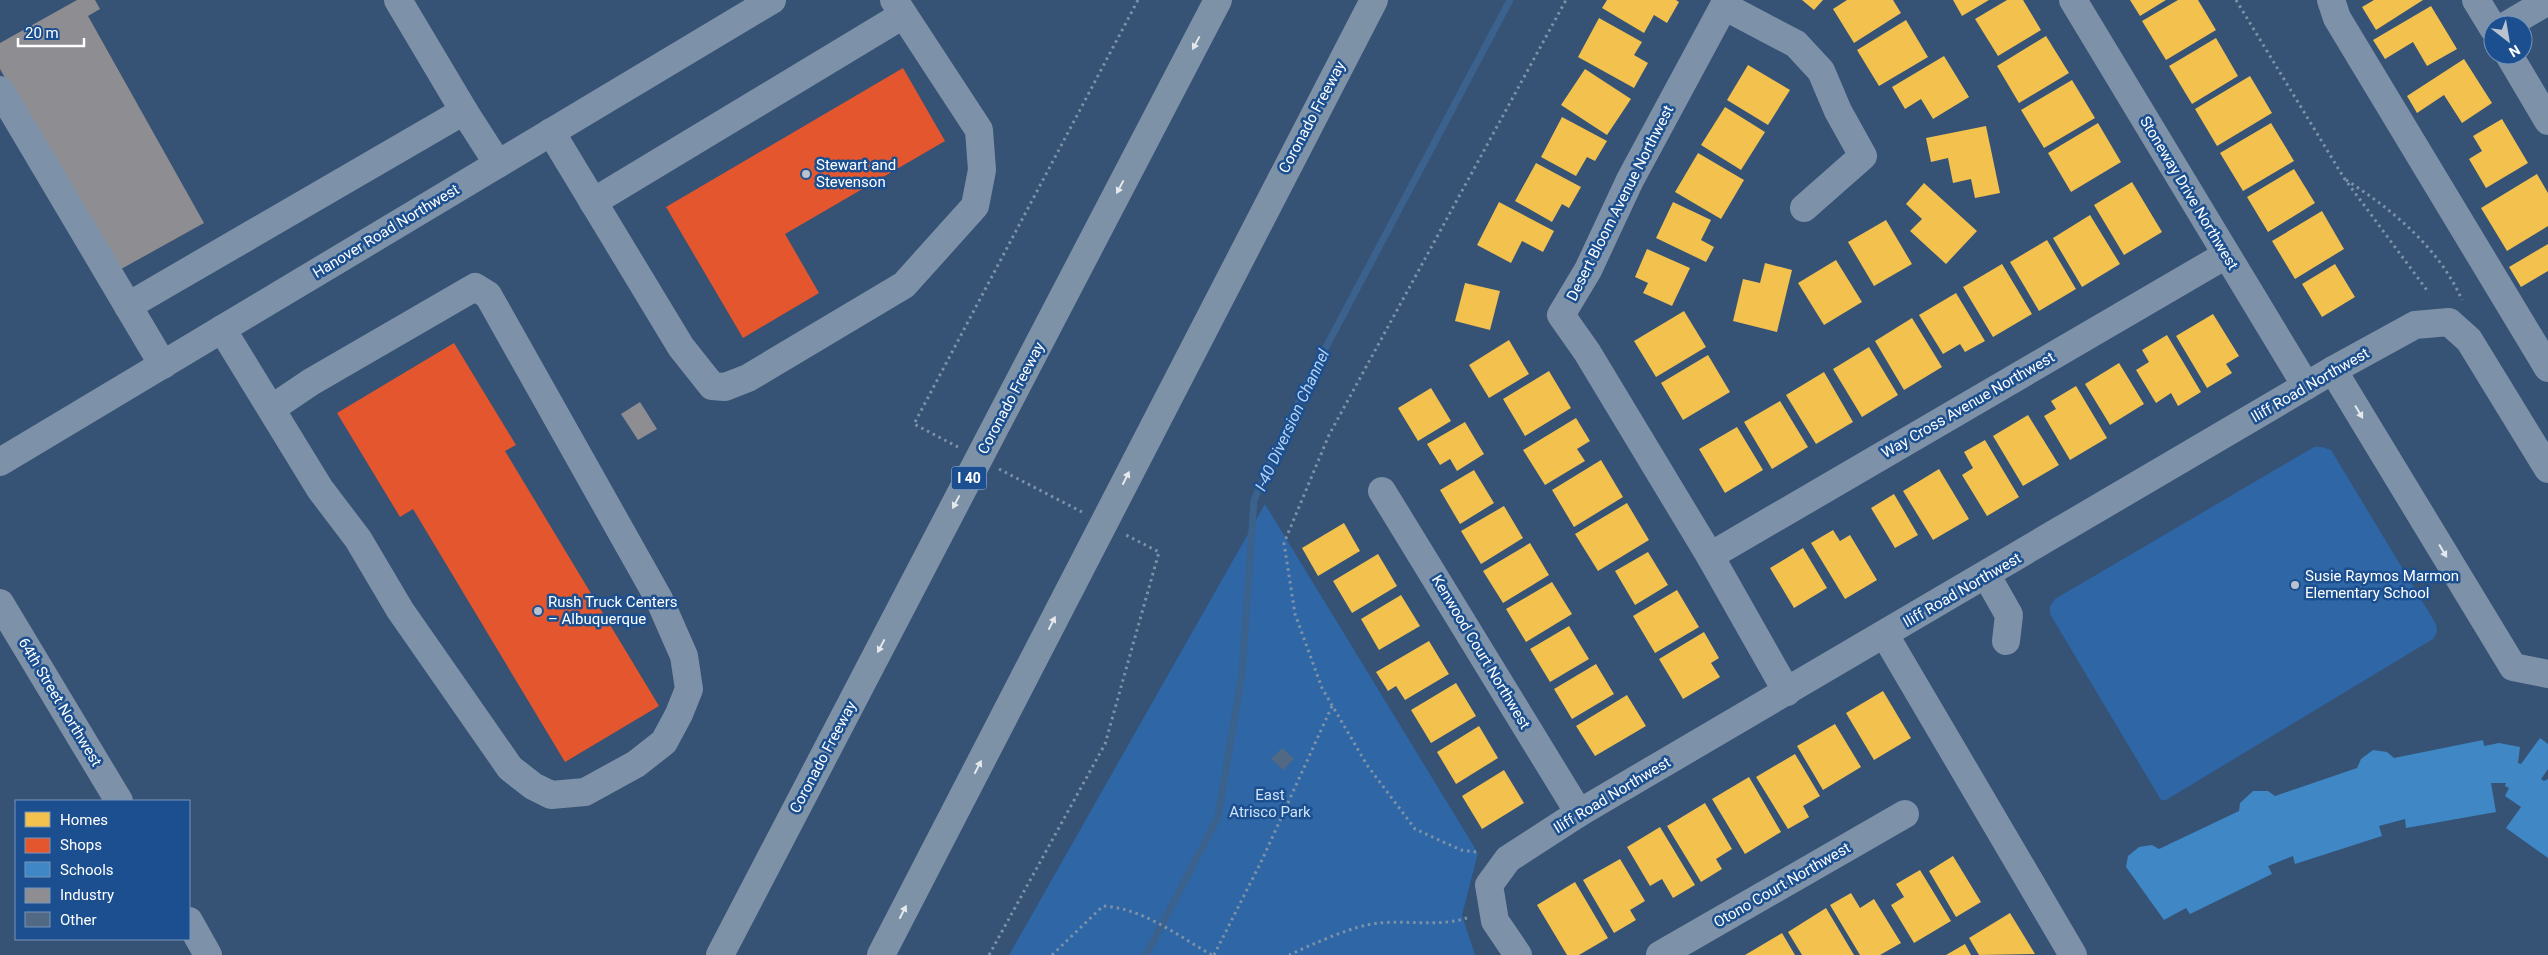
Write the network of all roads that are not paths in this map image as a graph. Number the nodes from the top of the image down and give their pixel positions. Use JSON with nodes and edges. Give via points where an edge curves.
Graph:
{"nodes":[{"id":1,"x":398,"y":0,"type":"edge"},
{"id":2,"x":772,"y":0,"type":"edge"},
{"id":3,"x":1218,"y":0,"type":"edge"},
{"id":4,"x":1374,"y":0,"type":"edge"},
{"id":5,"x":2073,"y":0,"type":"edge"},
{"id":6,"x":2331,"y":0,"type":"edge"},
{"id":7,"x":2476,"y":0,"type":"edge"},
{"id":8,"x":2548,"y":1,"type":"edge"},
{"id":9,"x":1726,"y":3,"type":"edge"},
{"id":10,"x":899,"y":8,"type":"edge"},
{"id":11,"x":2485,"y":15,"type":"edge"},
{"id":12,"x":2525,"y":15,"type":"edge"},
{"id":13,"x":2515,"y":65,"type":"edge"},
{"id":14,"x":0,"y":90,"type":"edge"},
{"id":15,"x":464,"y":110,"type":"junction"},
{"id":16,"x":2548,"y":121,"type":"edge"},
{"id":17,"x":551,"y":132,"type":"junction"},
{"id":18,"x":498,"y":164,"type":"junction"},
{"id":19,"x":593,"y":202,"type":"junction"},
{"id":20,"x":1804,"y":208,"type":"dead end"},
{"id":21,"x":2226,"y":255,"type":"junction"},
{"id":22,"x":128,"y":306,"type":"junction"},
{"id":23,"x":222,"y":329,"type":"junction"},
{"id":24,"x":163,"y":365,"type":"junction"},
{"id":25,"x":2548,"y":368,"type":"edge"},
{"id":26,"x":2333,"y":370,"type":"junction"},
{"id":27,"x":2306,"y":386,"type":"junction"},
{"id":28,"x":271,"y":409,"type":"junction"},
{"id":29,"x":0,"y":462,"type":"edge"},
{"id":30,"x":2548,"y":469,"type":"edge"},
{"id":31,"x":1382,"y":491,"type":"dead end"},
{"id":32,"x":1710,"y":556,"type":"junction"},
{"id":33,"x":1986,"y":576,"type":"junction"},
{"id":34,"x":0,"y":603,"type":"edge"},
{"id":35,"x":1885,"y":635,"type":"junction"},
{"id":36,"x":2006,"y":641,"type":"dead end"},
{"id":37,"x":2548,"y":674,"type":"edge"},
{"id":38,"x":1787,"y":692,"type":"junction"},
{"id":39,"x":118,"y":800,"type":"edge"},
{"id":40,"x":1579,"y":814,"type":"junction"},
{"id":41,"x":1905,"y":814,"type":"dead end"},
{"id":42,"x":190,"y":923,"type":"edge"},
{"id":43,"x":208,"y":955,"type":"edge"},
{"id":44,"x":720,"y":955,"type":"edge"},
{"id":45,"x":881,"y":955,"type":"edge"},
{"id":46,"x":1518,"y":955,"type":"edge"},
{"id":47,"x":1660,"y":955,"type":"edge"},
{"id":48,"x":2073,"y":955,"type":"edge"}],
"edges":[{"from":1,"to":15,"type":"street"},
{"from":2,"to":17,"type":"street","name":"Hanover Road Northwest"},
{"from":3,"to":44,"type":"highway","name":"Coronado Freeway","number":"I 40","one_way":true},
{"from":45,"to":4,"type":"highway","name":"Coronado Freeway","one_way":true},
{"from":5,"to":21,"type":"street","name":"Stoneway Drive Northwest"},
{"from":6,"to":25,"type":"street","via":[[2337,18]]},
{"from":7,"to":11,"type":"street"},
{"from":8,"to":12,"type":"street"},
{"from":9,"to":20,"type":"street","via":[[1796,44],[1821,71],[1838,111],[1864,156]]},
{"from":9,"to":32,"type":"street","name":"Desert Bloom Avenue Northwest","via":[[1630,180],[1588,270],[1561,315],[1587,352]]},
{"from":10,"to":19,"type":"street"},
{"from":10,"to":19,"type":"street","via":[[979,130],[982,170],[975,206],[904,285],[748,378],[726,387],[712,386],[681,347]]},
{"from":13,"to":16,"type":"street"},
{"from":14,"to":22,"type":"street"},
{"from":15,"to":18,"type":"street"},
{"from":15,"to":22,"type":"street"},
{"from":17,"to":18,"type":"street","name":"Hanover Road Northwest"},
{"from":17,"to":19,"type":"street"},
{"from":18,"to":23,"type":"street","name":"Hanover Road Northwest"},
{"from":21,"to":27,"type":"street","name":"Stoneway Drive Northwest"},
{"from":21,"to":32,"type":"street","name":"Way Cross Avenue Northwest"},
{"from":22,"to":24,"type":"street"},
{"from":23,"to":24,"type":"street","name":"Hanover Road Northwest"},
{"from":23,"to":28,"type":"street"},
{"from":24,"to":29,"type":"street","name":"Hanover Road Northwest"},
{"from":26,"to":27,"type":"street","name":"Iliff Road Northwest"},
{"from":26,"to":30,"type":"street","name":"Iliff Road Northwest","via":[[2415,325],[2455,311],[2469,340]]},
{"from":26,"to":37,"type":"street","one_way":true,"via":[[2513,667]]},
{"from":27,"to":33,"type":"street","name":"Iliff Road Northwest"},
{"from":28,"to":28,"type":"street","via":[[320,489],[358,539],[400,610],[510,768],[551,795],[585,792],[636,764],[664,742],[689,689],[684,656],[659,599],[488,295],[474,287],[311,382]]},
{"from":31,"to":40,"type":"street","name":"Kenwood Court Northwest"},
{"from":32,"to":38,"type":"street"},
{"from":33,"to":35,"type":"street","name":"Iliff Road Northwest"},
{"from":33,"to":36,"type":"street","via":[[2009,615]]},
{"from":34,"to":39,"type":"street","name":"64th Street Northwest"},
{"from":35,"to":38,"type":"street","name":"Iliff Road Northwest"},
{"from":35,"to":48,"type":"street"},
{"from":38,"to":40,"type":"street","name":"Iliff Road Northwest"},
{"from":40,"to":46,"type":"street","name":"Iliff Road Northwest","via":[[1508,859],[1489,885],[1495,921]]},
{"from":41,"to":47,"type":"street","name":"Otono Court Northwest"},
{"from":42,"to":43,"type":"street"}]}
